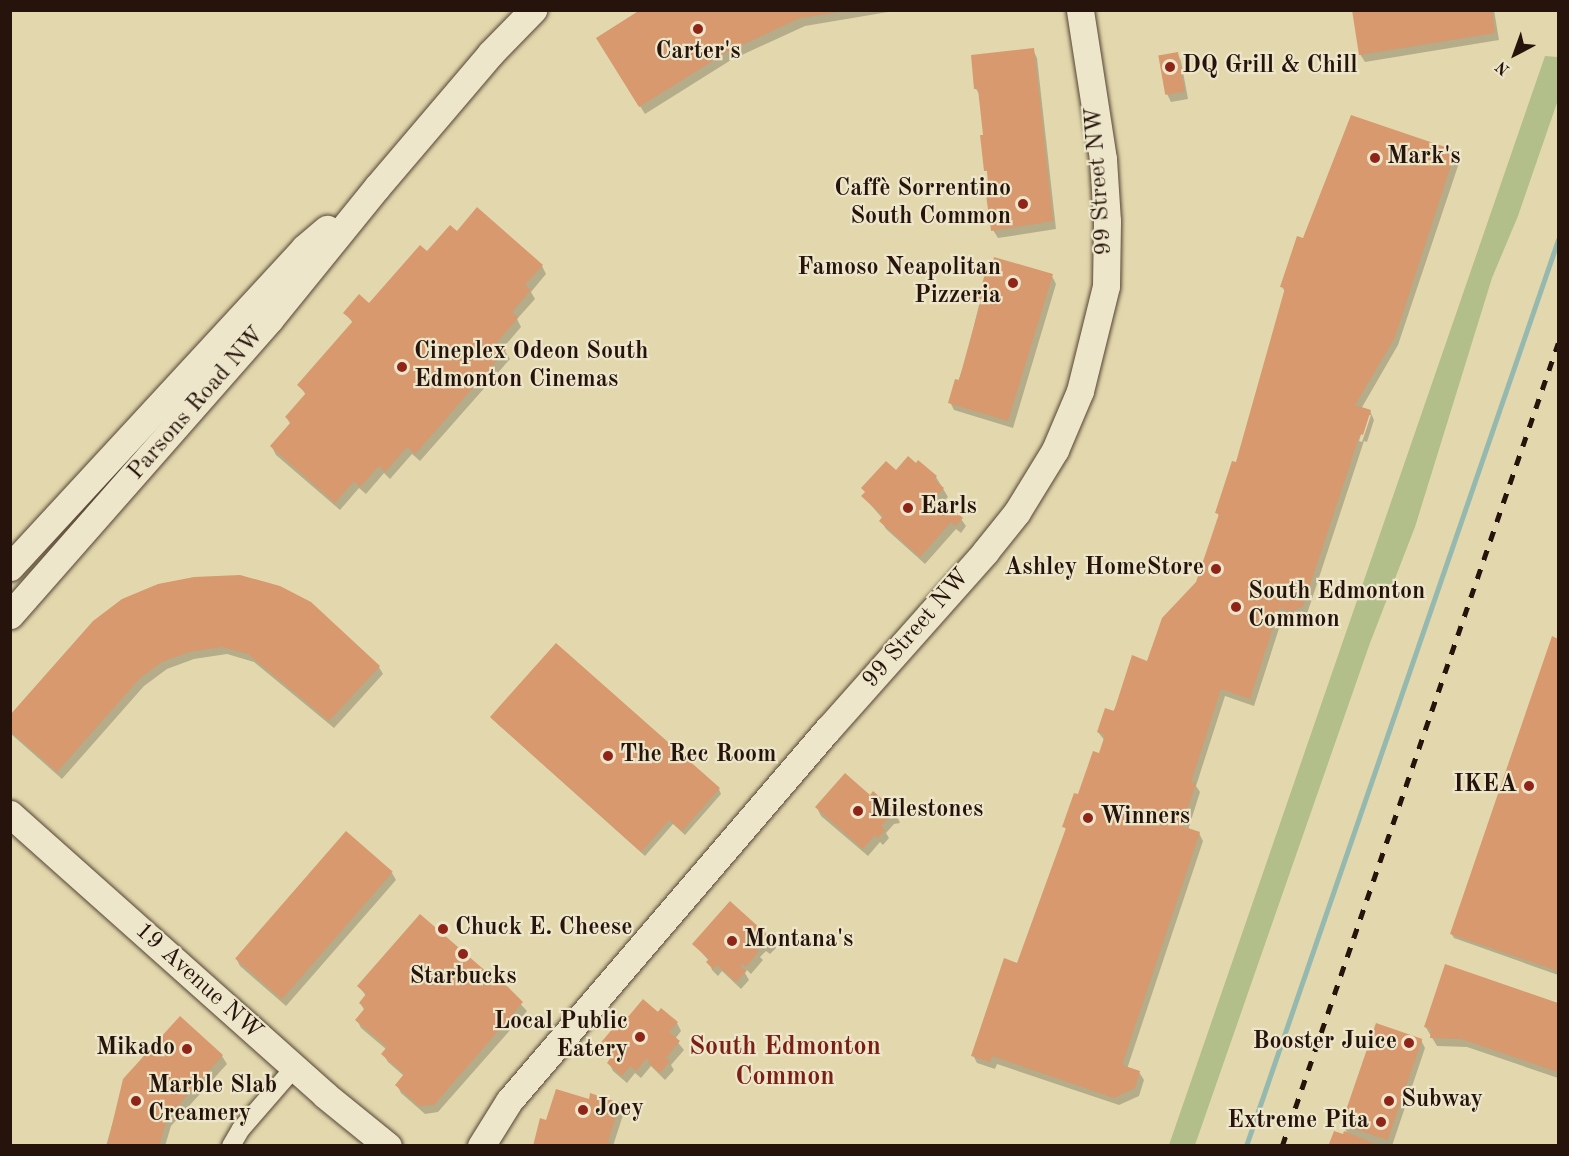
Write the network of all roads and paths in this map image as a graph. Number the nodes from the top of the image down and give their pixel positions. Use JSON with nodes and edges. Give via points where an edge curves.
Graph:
{"nodes":[{"id":1,"x":533,"y":10,"type":"edge"},
{"id":2,"x":1080,"y":10,"type":"edge"},
{"id":3,"x":377,"y":187,"type":"junction"},
{"id":4,"x":10,"y":567,"type":"edge"},
{"id":5,"x":10,"y":615,"type":"edge"},
{"id":6,"x":10,"y":814,"type":"edge"},
{"id":7,"x":294,"y":1068,"type":"junction"},
{"id":8,"x":231,"y":1146,"type":"edge"},
{"id":9,"x":388,"y":1146,"type":"edge"},
{"id":10,"x":481,"y":1146,"type":"edge"}],
"edges":[{"from":1,"to":3,"type":"street","name":"Parsons Road NW","via":[[490,54]]},
{"from":2,"to":10,"type":"street","name":"99 Street NW","via":[[1103,159],[1106,286],[1080,391],[1055,450],[992,544],[509,1101]]},
{"from":3,"to":4,"type":"street","name":"Parsons Road NW","via":[[304,248]]},
{"from":3,"to":5,"type":"street","name":"Parsons Road NW","via":[[270,319]]},
{"from":6,"to":7,"type":"street","name":"19 Avenue NW"},
{"from":7,"to":8,"type":"street"},
{"from":7,"to":9,"type":"street","name":"19 Avenue NW"}]}
